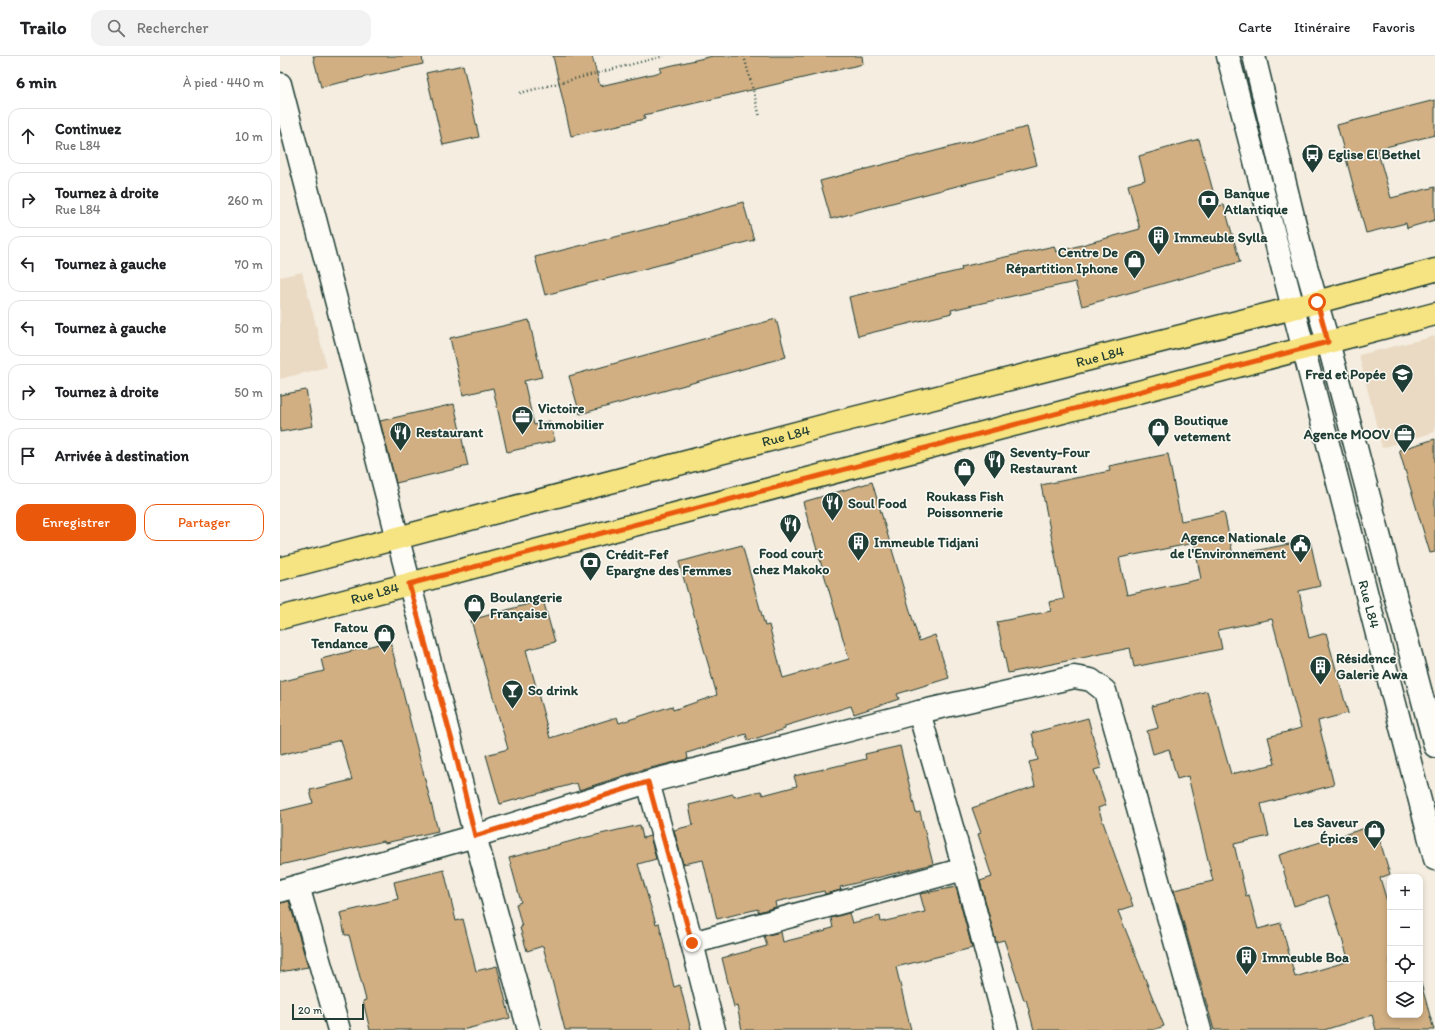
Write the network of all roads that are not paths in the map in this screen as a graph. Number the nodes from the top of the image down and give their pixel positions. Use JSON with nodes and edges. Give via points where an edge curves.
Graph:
{"nodes":[{"id":1,"x":1228,"y":56,"type":"edge"},
{"id":2,"x":1254,"y":56,"type":"edge"},
{"id":3,"x":280,"y":84,"type":"edge"},
{"id":4,"x":1435,"y":270,"type":"edge"},
{"id":5,"x":1317,"y":302,"type":"junction"},
{"id":6,"x":1294,"y":308,"type":"junction"},
{"id":7,"x":1435,"y":314,"type":"edge"},
{"id":8,"x":1328,"y":342,"type":"junction"},
{"id":9,"x":1304,"y":348,"type":"junction"},
{"id":10,"x":397,"y":538,"type":"junction"},
{"id":11,"x":280,"y":569,"type":"edge"},
{"id":12,"x":409,"y":584,"type":"junction"},
{"id":13,"x":280,"y":618,"type":"edge"},
{"id":14,"x":919,"y":712,"type":"junction"},
{"id":15,"x":1435,"y":746,"type":"edge"},
{"id":16,"x":648,"y":782,"type":"junction"},
{"id":17,"x":475,"y":836,"type":"junction"},
{"id":18,"x":1435,"y":859,"type":"edge"},
{"id":19,"x":964,"y":869,"type":"junction"},
{"id":20,"x":289,"y":888,"type":"edge"},
{"id":21,"x":692,"y":943,"type":"junction"},
{"id":22,"x":339,"y":1030,"type":"edge"},
{"id":23,"x":529,"y":1030,"type":"edge"},
{"id":24,"x":714,"y":1030,"type":"edge"},
{"id":25,"x":1007,"y":1030,"type":"edge"},
{"id":26,"x":1200,"y":1030,"type":"edge"}],
"edges":[{"from":1,"to":6,"type":"street","name":"Rue L84"},
{"from":2,"to":5,"type":"street","name":"Rue L84","via":[[1300,245]]},
{"from":3,"to":10,"type":"street"},
{"from":4,"to":5,"type":"main road","name":"Rue L84"},
{"from":5,"to":6,"type":"main road","name":"Rue L84"},
{"from":5,"to":8,"type":"street","name":"Rue L84"},
{"from":6,"to":9,"type":"street","name":"Rue L84"},
{"from":6,"to":10,"type":"main road","name":"Rue L84","via":[[838,422]]},
{"from":7,"to":8,"type":"main road","name":"Rue L84"},
{"from":8,"to":9,"type":"main road","name":"Rue L84"},
{"from":8,"to":15,"type":"street","name":"Rue L84"},
{"from":9,"to":12,"type":"main road","name":"Rue L84"},
{"from":9,"to":18,"type":"street","name":"Rue L84"},
{"from":10,"to":11,"type":"main road","name":"Rue L84"},
{"from":10,"to":12,"type":"street"},
{"from":12,"to":13,"type":"main road","name":"Rue L84"},
{"from":12,"to":17,"type":"street"},
{"from":14,"to":16,"type":"street"},
{"from":14,"to":19,"type":"street"},
{"from":14,"to":26,"type":"street","via":[[1074,677],[1091,680],[1105,691]]},
{"from":16,"to":17,"type":"street"},
{"from":16,"to":21,"type":"street"},
{"from":17,"to":20,"type":"street"},
{"from":17,"to":23,"type":"street"},
{"from":19,"to":21,"type":"street"},
{"from":19,"to":25,"type":"street"},
{"from":20,"to":22,"type":"street"},
{"from":21,"to":24,"type":"street"}]}
